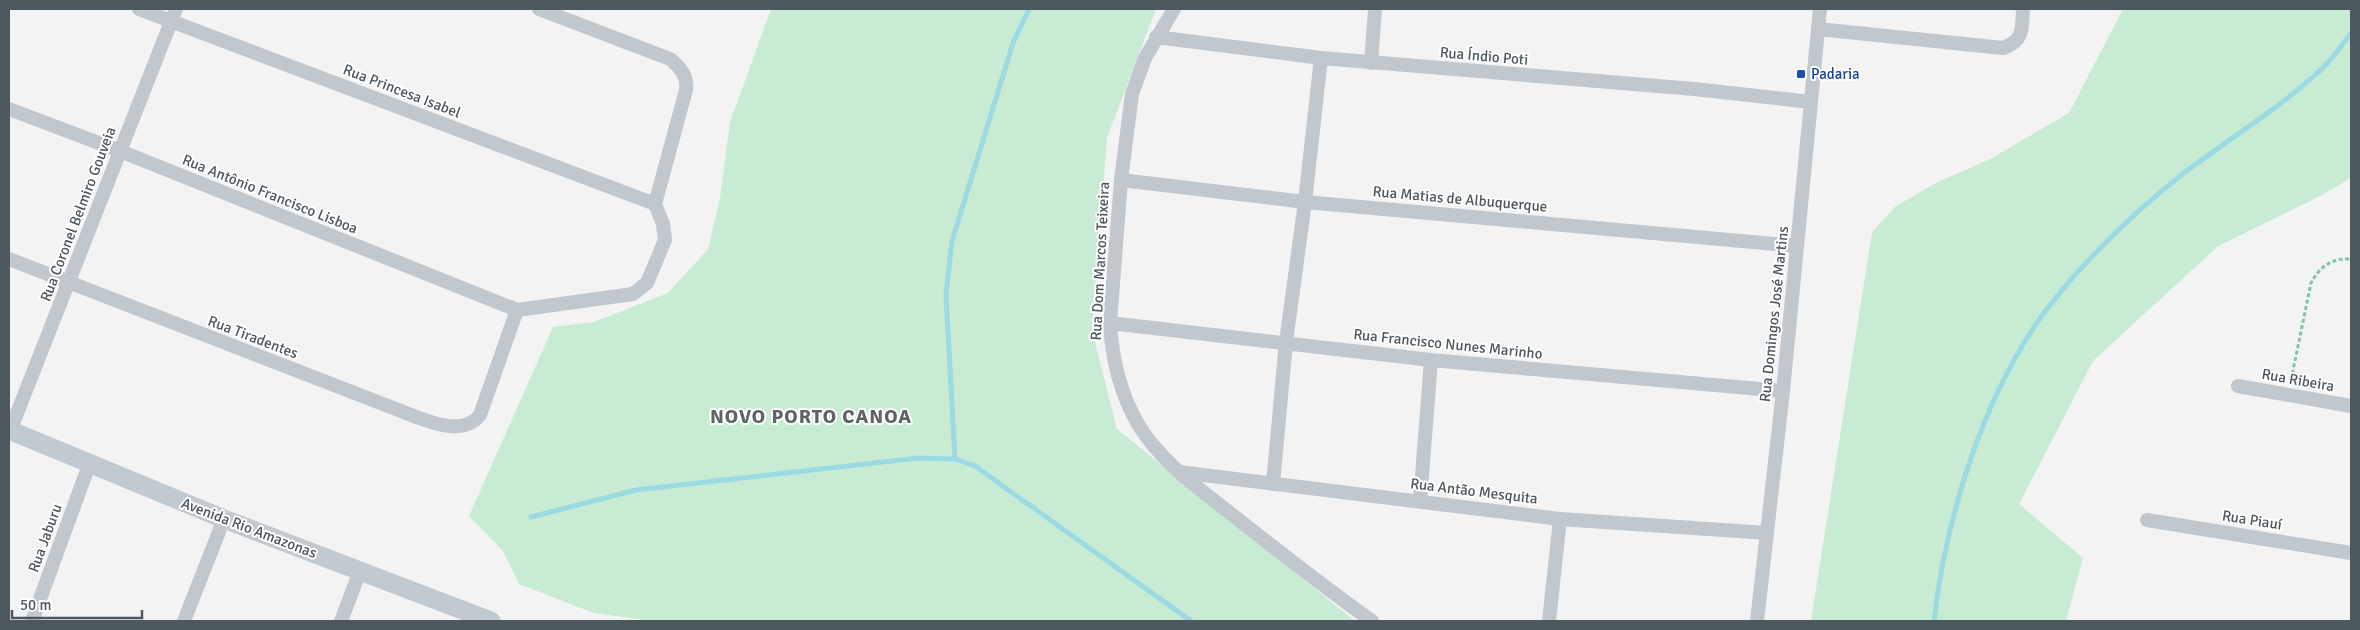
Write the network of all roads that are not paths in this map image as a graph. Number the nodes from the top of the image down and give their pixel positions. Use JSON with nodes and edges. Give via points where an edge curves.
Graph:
{"nodes":[{"id":1,"x":139,"y":9,"type":"edge"},
{"id":2,"x":538,"y":9,"type":"edge"},
{"id":3,"x":1174,"y":9,"type":"edge"},
{"id":4,"x":1375,"y":9,"type":"edge"},
{"id":5,"x":1820,"y":9,"type":"edge"},
{"id":6,"x":2023,"y":9,"type":"edge"},
{"id":7,"x":174,"y":15,"type":"edge"},
{"id":8,"x":1818,"y":29,"type":"junction"},
{"id":9,"x":1156,"y":37,"type":"junction"},
{"id":10,"x":1321,"y":58,"type":"junction"},
{"id":11,"x":1371,"y":63,"type":"junction"},
{"id":12,"x":1811,"y":102,"type":"junction"},
{"id":13,"x":9,"y":109,"type":"edge"},
{"id":14,"x":120,"y":151,"type":"junction"},
{"id":15,"x":1121,"y":180,"type":"junction"},
{"id":16,"x":1305,"y":202,"type":"junction"},
{"id":17,"x":654,"y":204,"type":"junction"},
{"id":18,"x":1797,"y":246,"type":"junction"},
{"id":19,"x":9,"y":259,"type":"edge"},
{"id":20,"x":70,"y":282,"type":"junction"},
{"id":21,"x":517,"y":310,"type":"junction"},
{"id":22,"x":1110,"y":323,"type":"junction"},
{"id":23,"x":1286,"y":342,"type":"junction"},
{"id":24,"x":1430,"y":360,"type":"junction"},
{"id":25,"x":2238,"y":386,"type":"dead end"},
{"id":26,"x":1783,"y":391,"type":"junction"},
{"id":27,"x":2351,"y":406,"type":"edge"},
{"id":28,"x":10,"y":431,"type":"edge"},
{"id":29,"x":89,"y":465,"type":"junction"},
{"id":30,"x":1178,"y":472,"type":"junction"},
{"id":31,"x":1273,"y":484,"type":"junction"},
{"id":32,"x":1420,"y":501,"type":"junction"},
{"id":33,"x":224,"y":519,"type":"junction"},
{"id":34,"x":1560,"y":519,"type":"junction"},
{"id":35,"x":2147,"y":520,"type":"dead end"},
{"id":36,"x":1767,"y":533,"type":"junction"},
{"id":37,"x":2351,"y":553,"type":"edge"},
{"id":38,"x":360,"y":571,"type":"junction"},
{"id":39,"x":32,"y":621,"type":"edge"},
{"id":40,"x":184,"y":621,"type":"edge"},
{"id":41,"x":341,"y":621,"type":"edge"},
{"id":42,"x":491,"y":621,"type":"edge"},
{"id":43,"x":1372,"y":621,"type":"edge"},
{"id":44,"x":1549,"y":621,"type":"edge"},
{"id":45,"x":1756,"y":621,"type":"edge"}],
"edges":[{"from":1,"to":7,"type":"street","name":"Rua Princesa Isabel"},
{"from":2,"to":17,"type":"street","via":[[670,59],[682,70],[686,90]]},
{"from":3,"to":9,"type":"street","name":"Rua Dom Marcos Teixeira"},
{"from":4,"to":11,"type":"street"},
{"from":5,"to":8,"type":"street","name":"Rua Domingos José Martins"},
{"from":6,"to":8,"type":"street","via":[[2018,40],[2012,45],[1994,49]]},
{"from":7,"to":14,"type":"street","name":"Rua Coronel Belmiro Gouveia"},
{"from":7,"to":17,"type":"street","name":"Rua Princesa Isabel"},
{"from":8,"to":12,"type":"street","name":"Rua Domingos José Martins"},
{"from":9,"to":10,"type":"street","name":"Rua Índio Poti"},
{"from":9,"to":15,"type":"street","name":"Rua Dom Marcos Teixeira","via":[[1132,94]]},
{"from":10,"to":11,"type":"street","name":"Rua Índio Poti"},
{"from":10,"to":16,"type":"street"},
{"from":11,"to":12,"type":"street","name":"Rua Índio Poti","via":[[1694,89]]},
{"from":12,"to":18,"type":"street","name":"Rua Domingos José Martins"},
{"from":13,"to":14,"type":"street","name":"Rua Antônio Francisco Lisboa"},
{"from":14,"to":20,"type":"street","name":"Rua Coronel Belmiro Gouveia"},
{"from":14,"to":21,"type":"street","name":"Rua Antônio Francisco Lisboa"},
{"from":15,"to":16,"type":"street","name":"Rua Matias de Albuquerque"},
{"from":15,"to":22,"type":"street","name":"Rua Dom Marcos Teixeira"},
{"from":16,"to":18,"type":"street","name":"Rua Matias de Albuquerque"},
{"from":16,"to":23,"type":"street"},
{"from":17,"to":21,"type":"street","via":[[663,224],[665,240],[641,290],[624,296]]},
{"from":18,"to":26,"type":"street","name":"Rua Domingos José Martins"},
{"from":19,"to":20,"type":"street","name":"Rua Tiradentes"},
{"from":20,"to":21,"type":"street","name":"Rua Tiradentes","via":[[437,424],[451,426],[475,421],[482,410]]},
{"from":20,"to":28,"type":"street","name":"Rua Coronel Belmiro Gouveia"},
{"from":22,"to":23,"type":"street","name":"Rua Francisco Nunes Marinho"},
{"from":22,"to":30,"type":"street","name":"Rua Dom Marcos Teixeira","via":[[1116,371],[1126,401],[1139,426]]},
{"from":23,"to":24,"type":"street","name":"Rua Francisco Nunes Marinho"},
{"from":23,"to":31,"type":"street"},
{"from":24,"to":26,"type":"street","name":"Rua Francisco Nunes Marinho"},
{"from":24,"to":32,"type":"street"},
{"from":25,"to":27,"type":"street","name":"Rua Ribeira"},
{"from":26,"to":36,"type":"street","name":"Rua Domingos José Martins"},
{"from":28,"to":29,"type":"street","name":"Avenida Rio Amazonas"},
{"from":29,"to":33,"type":"street","name":"Avenida Rio Amazonas"},
{"from":29,"to":39,"type":"street","name":"Rua Jaburu"},
{"from":30,"to":31,"type":"street","name":"Rua Antão Mesquita"},
{"from":30,"to":43,"type":"street","name":"Rua Dom Marcos Teixeira"},
{"from":31,"to":32,"type":"street","name":"Rua Antão Mesquita"},
{"from":32,"to":34,"type":"street","name":"Rua Antão Mesquita"},
{"from":33,"to":38,"type":"street","name":"Avenida Rio Amazonas"},
{"from":33,"to":40,"type":"street"},
{"from":34,"to":36,"type":"street","name":"Rua Antão Mesquita"},
{"from":34,"to":44,"type":"street"},
{"from":35,"to":37,"type":"street","name":"Rua Piauí"},
{"from":36,"to":45,"type":"street","name":"Rua Domingos José Martins"},
{"from":38,"to":41,"type":"street"},
{"from":38,"to":42,"type":"street","name":"Avenida Rio Amazonas"}]}
